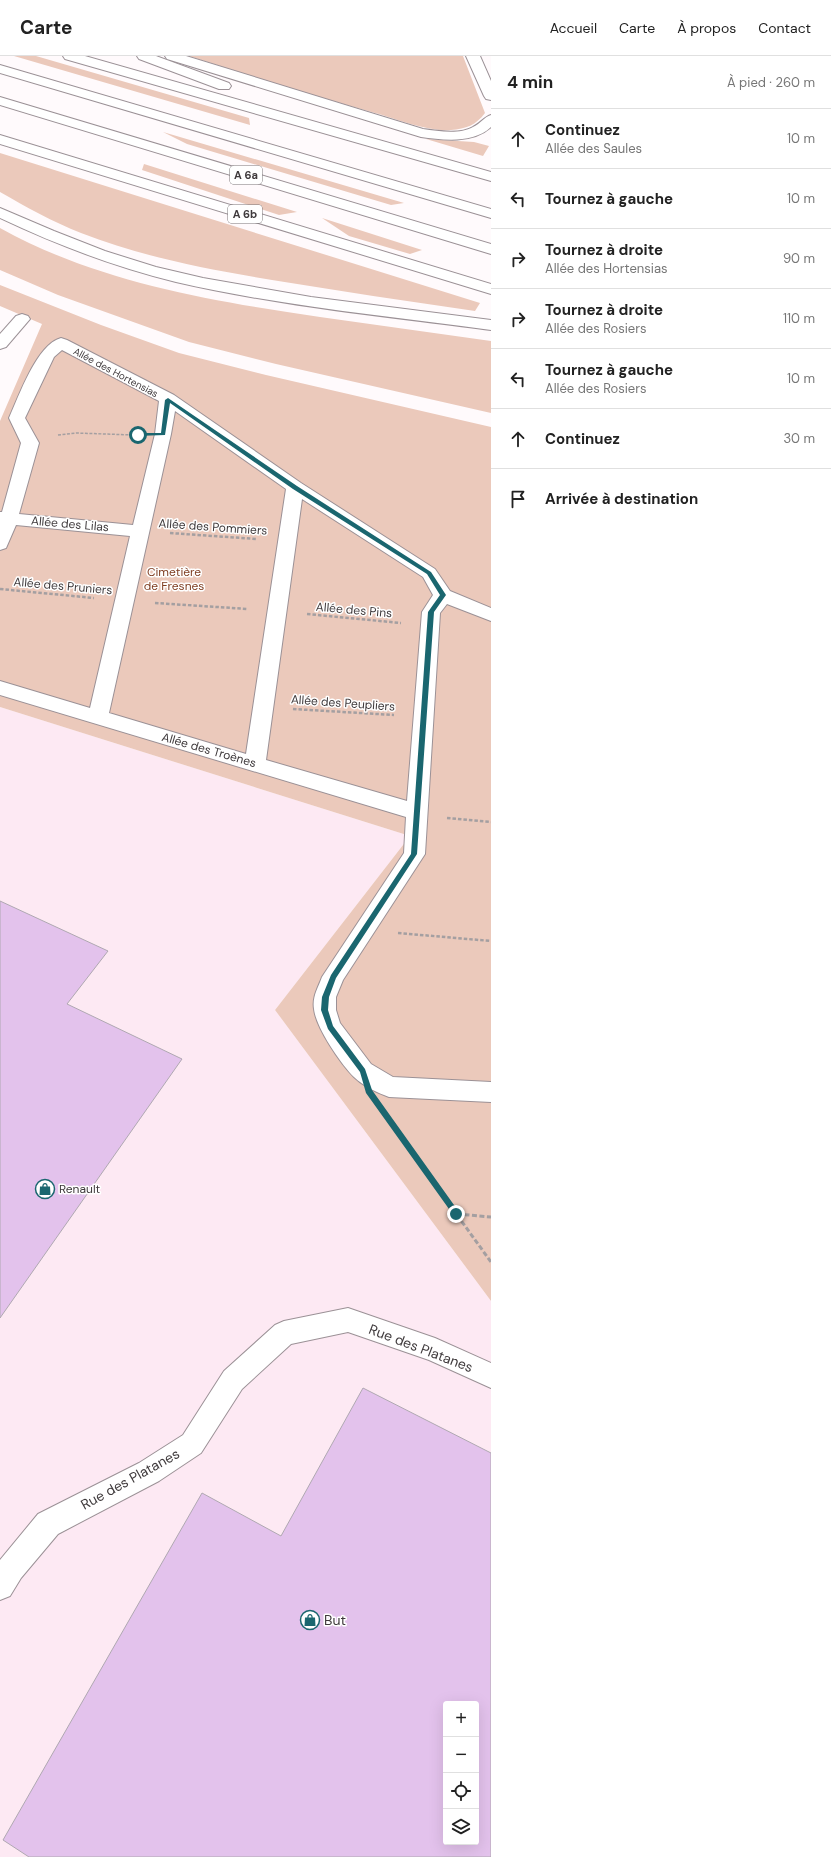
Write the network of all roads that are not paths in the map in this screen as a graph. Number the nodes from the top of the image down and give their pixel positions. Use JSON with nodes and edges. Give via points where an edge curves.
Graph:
{"nodes":[{"id":1,"x":70,"y":56,"type":"edge"},
{"id":2,"x":144,"y":56,"type":"edge"},
{"id":3,"x":172,"y":56,"type":"edge"},
{"id":4,"x":473,"y":56,"type":"edge"},
{"id":5,"x":0,"y":69,"type":"edge"},
{"id":6,"x":491,"y":96,"type":"edge"},
{"id":7,"x":0,"y":101,"type":"edge"},
{"id":8,"x":491,"y":119,"type":"edge"},
{"id":9,"x":0,"y":139,"type":"edge"},
{"id":10,"x":438,"y":161,"type":"junction"},
{"id":11,"x":491,"y":177,"type":"edge"},
{"id":12,"x":0,"y":212,"type":"edge"},
{"id":13,"x":491,"y":214,"type":"edge"},
{"id":14,"x":491,"y":249,"type":"edge"},
{"id":15,"x":491,"y":288,"type":"edge"},
{"id":16,"x":22,"y":319,"type":"dead end"},
{"id":17,"x":491,"y":325,"type":"edge"},
{"id":18,"x":0,"y":344,"type":"edge"},
{"id":19,"x":168,"y":400,"type":"junction"},
{"id":20,"x":295,"y":487,"type":"junction"},
{"id":21,"x":5,"y":518,"type":"edge"},
{"id":22,"x":140,"y":531,"type":"junction"},
{"id":23,"x":0,"y":544,"type":"edge"},
{"id":24,"x":443,"y":595,"type":"junction"},
{"id":25,"x":491,"y":615,"type":"edge"},
{"id":26,"x":0,"y":688,"type":"edge"},
{"id":27,"x":98,"y":718,"type":"junction"},
{"id":28,"x":255,"y":764,"type":"junction"},
{"id":29,"x":417,"y":812,"type":"junction"},
{"id":30,"x":491,"y":1092,"type":"edge"},
{"id":31,"x":491,"y":1376,"type":"edge"},
{"id":32,"x":0,"y":1586,"type":"edge"}],
"edges":[{"from":1,"to":10,"type":"main road"},
{"from":2,"to":10,"type":"main road"},
{"from":3,"to":8,"type":"main road","via":[[421,133],[438,136],[472,134],[483,128]]},
{"from":4,"to":6,"type":"main road"},
{"from":5,"to":13,"type":"main road"},
{"from":7,"to":14,"type":"main road","number":"A 6a"},
{"from":9,"to":15,"type":"main road","number":"A 6b"},
{"from":10,"to":11,"type":"main road"},
{"from":12,"to":17,"type":"main road","via":[[57,238],[106,256],[203,283],[309,301]]},
{"from":16,"to":18,"type":"main road"},
{"from":19,"to":20,"type":"main road","name":"Allée des Hortensias"},
{"from":19,"to":21,"type":"main road","name":"Allée des Hortensias","via":[[61,343],[47,355],[17,418],[30,443]]},
{"from":19,"to":22,"type":"main road","via":[[163,434]]},
{"from":20,"to":24,"type":"main road","name":"Allée des Hortensias","via":[[429,573]]},
{"from":20,"to":28,"type":"main road"},
{"from":21,"to":22,"type":"main road","name":"Allée des Lilas"},
{"from":21,"to":23,"type":"main road"},
{"from":22,"to":27,"type":"main road"},
{"from":24,"to":25,"type":"main road"},
{"from":24,"to":29,"type":"main road","via":[[431,612]]},
{"from":26,"to":27,"type":"main road","name":"Allée des Troènes"},
{"from":27,"to":28,"type":"main road","name":"Allée des Troènes"},
{"from":28,"to":29,"type":"main road","name":"Allée des Troènes"},
{"from":29,"to":30,"type":"main road","via":[[414,854],[333,977],[325,997],[325,1010],[330,1027],[363,1071],[389,1087]]},
{"from":31,"to":32,"type":"main road","name":"Rue des Platanes","via":[[436,1350],[348,1320],[284,1333],[234,1380],[192,1444],[149,1472],[48,1524],[11,1568]]}]}
